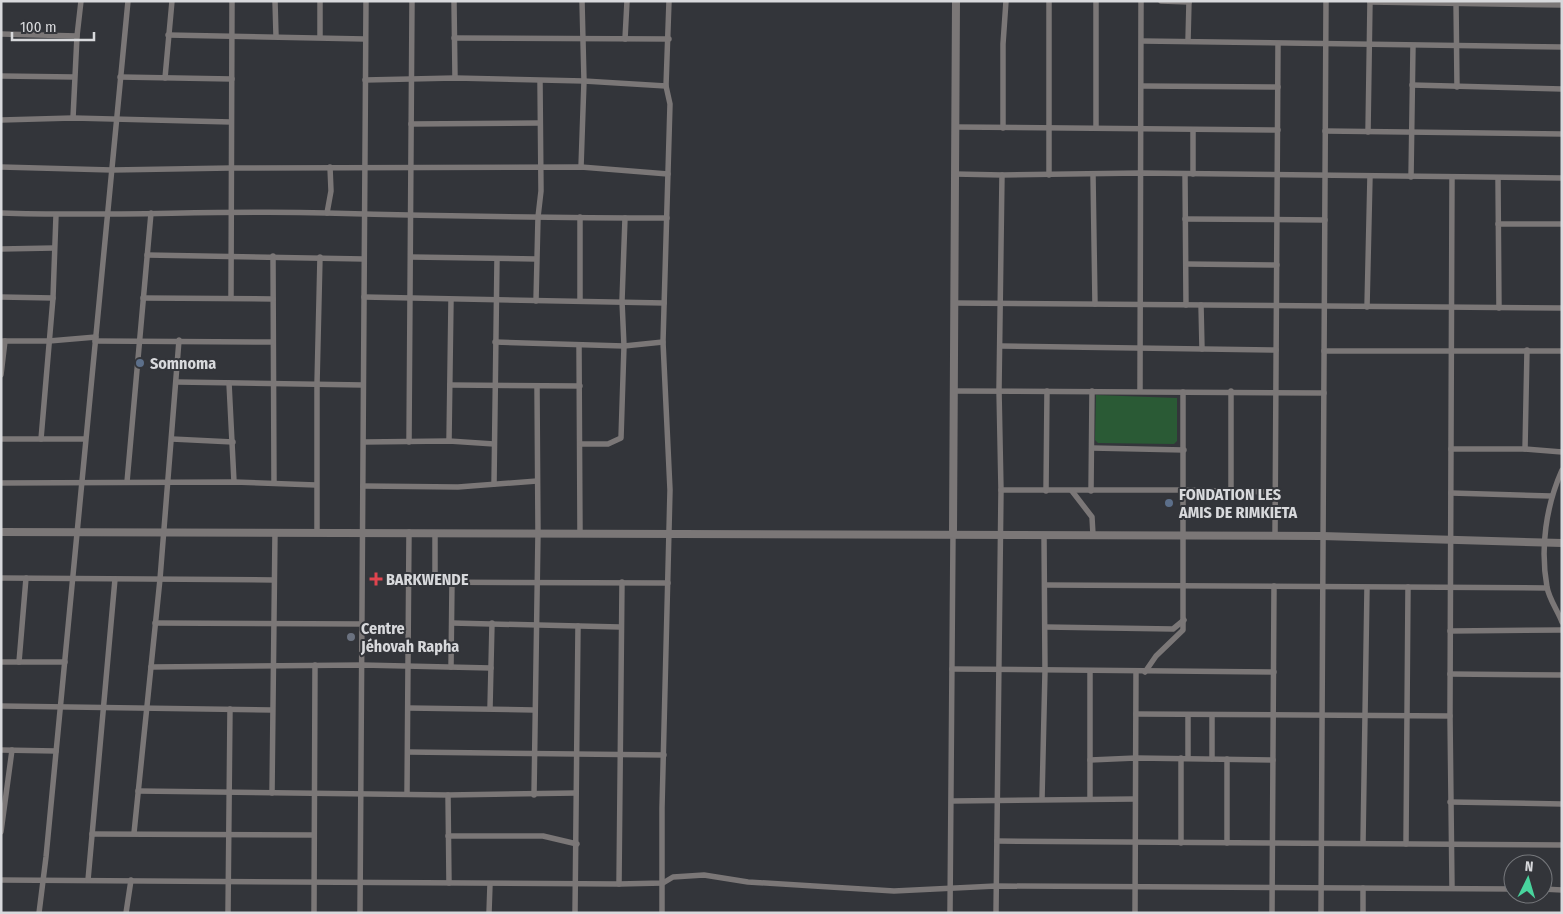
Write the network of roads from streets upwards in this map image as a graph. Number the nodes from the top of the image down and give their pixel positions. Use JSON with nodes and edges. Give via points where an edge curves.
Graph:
{"nodes":[{"id":1,"x":81,"y":1,"type":"edge"},
{"id":2,"x":128,"y":1,"type":"edge"},
{"id":3,"x":172,"y":1,"type":"edge"},
{"id":4,"x":232,"y":1,"type":"edge"},
{"id":5,"x":275,"y":1,"type":"edge"},
{"id":6,"x":320,"y":1,"type":"edge"},
{"id":7,"x":366,"y":1,"type":"edge"},
{"id":8,"x":412,"y":1,"type":"edge"},
{"id":9,"x":454,"y":1,"type":"edge"},
{"id":10,"x":582,"y":1,"type":"edge"},
{"id":11,"x":627,"y":1,"type":"edge"},
{"id":12,"x":669,"y":1,"type":"edge"},
{"id":13,"x":956,"y":1,"type":"edge"},
{"id":14,"x":1006,"y":1,"type":"edge"},
{"id":15,"x":1049,"y":1,"type":"edge"},
{"id":16,"x":1096,"y":1,"type":"edge"},
{"id":17,"x":1142,"y":1,"type":"edge"},
{"id":18,"x":1161,"y":1,"type":"edge"},
{"id":19,"x":1326,"y":1,"type":"edge"},
{"id":20,"x":1370,"y":1,"type":"edge"},
{"id":21,"x":1189,"y":2,"type":"edge"},
{"id":22,"x":1456,"y":2,"type":"edge"},
{"id":23,"x":1562,"y":5,"type":"edge"},
{"id":24,"x":1,"y":34,"type":"edge"},
{"id":25,"x":168,"y":35,"type":"junction"},
{"id":26,"x":232,"y":35,"type":"junction"},
{"id":27,"x":77,"y":36,"type":"junction"},
{"id":28,"x":276,"y":36,"type":"junction"},
{"id":29,"x":320,"y":37,"type":"junction"},
{"id":30,"x":454,"y":38,"type":"junction"},
{"id":31,"x":583,"y":38,"type":"junction"},
{"id":32,"x":365,"y":39,"type":"junction"},
{"id":33,"x":625,"y":39,"type":"junction"},
{"id":34,"x":669,"y":39,"type":"junction"},
{"id":35,"x":1142,"y":41,"type":"junction"},
{"id":36,"x":1188,"y":42,"type":"junction"},
{"id":37,"x":1278,"y":44,"type":"junction"},
{"id":38,"x":1326,"y":44,"type":"junction"},
{"id":39,"x":1369,"y":45,"type":"junction"},
{"id":40,"x":1413,"y":46,"type":"junction"},
{"id":41,"x":1456,"y":47,"type":"junction"},
{"id":42,"x":1562,"y":47,"type":"edge"},
{"id":43,"x":1,"y":76,"type":"edge"},
{"id":44,"x":74,"y":77,"type":"junction"},
{"id":45,"x":120,"y":77,"type":"junction"},
{"id":46,"x":165,"y":78,"type":"junction"},
{"id":47,"x":455,"y":78,"type":"junction"},
{"id":48,"x":232,"y":79,"type":"junction"},
{"id":49,"x":365,"y":80,"type":"junction"},
{"id":50,"x":412,"y":81,"type":"junction"},
{"id":51,"x":540,"y":81,"type":"junction"},
{"id":52,"x":584,"y":81,"type":"junction"},
{"id":53,"x":1412,"y":85,"type":"junction"},
{"id":54,"x":666,"y":86,"type":"junction"},
{"id":55,"x":1142,"y":86,"type":"junction"},
{"id":56,"x":1278,"y":87,"type":"junction"},
{"id":57,"x":1457,"y":87,"type":"junction"},
{"id":58,"x":1562,"y":90,"type":"edge"},
{"id":59,"x":73,"y":118,"type":"junction"},
{"id":60,"x":1,"y":120,"type":"edge"},
{"id":61,"x":116,"y":120,"type":"junction"},
{"id":62,"x":231,"y":122,"type":"junction"},
{"id":63,"x":539,"y":123,"type":"junction"},
{"id":64,"x":411,"y":124,"type":"junction"},
{"id":65,"x":955,"y":127,"type":"junction"},
{"id":66,"x":1003,"y":128,"type":"junction"},
{"id":67,"x":1049,"y":128,"type":"junction"},
{"id":68,"x":1096,"y":128,"type":"junction"},
{"id":69,"x":1141,"y":129,"type":"junction"},
{"id":70,"x":1193,"y":130,"type":"junction"},
{"id":71,"x":1278,"y":130,"type":"junction"},
{"id":72,"x":1325,"y":131,"type":"junction"},
{"id":73,"x":1368,"y":132,"type":"junction"},
{"id":74,"x":1411,"y":132,"type":"junction"},
{"id":75,"x":1562,"y":134,"type":"edge"},
{"id":76,"x":1,"y":167,"type":"edge"},
{"id":77,"x":330,"y":167,"type":"junction"},
{"id":78,"x":364,"y":167,"type":"junction"},
{"id":79,"x":231,"y":168,"type":"junction"},
{"id":80,"x":540,"y":168,"type":"junction"},
{"id":81,"x":581,"y":168,"type":"junction"},
{"id":82,"x":411,"y":169,"type":"junction"},
{"id":83,"x":112,"y":170,"type":"junction"},
{"id":84,"x":1141,"y":173,"type":"junction"},
{"id":85,"x":668,"y":174,"type":"junction"},
{"id":86,"x":955,"y":174,"type":"junction"},
{"id":87,"x":1185,"y":174,"type":"junction"},
{"id":88,"x":1193,"y":174,"type":"junction"},
{"id":89,"x":1002,"y":175,"type":"junction"},
{"id":90,"x":1049,"y":175,"type":"junction"},
{"id":91,"x":1093,"y":175,"type":"junction"},
{"id":92,"x":1277,"y":175,"type":"junction"},
{"id":93,"x":1325,"y":176,"type":"junction"},
{"id":94,"x":1370,"y":176,"type":"junction"},
{"id":95,"x":1411,"y":177,"type":"junction"},
{"id":96,"x":1452,"y":177,"type":"junction"},
{"id":97,"x":1498,"y":178,"type":"junction"},
{"id":98,"x":1562,"y":178,"type":"edge"},
{"id":99,"x":108,"y":212,"type":"junction"},
{"id":100,"x":232,"y":212,"type":"junction"},
{"id":101,"x":1,"y":213,"type":"edge"},
{"id":102,"x":151,"y":213,"type":"junction"},
{"id":103,"x":328,"y":213,"type":"junction"},
{"id":104,"x":56,"y":215,"type":"junction"},
{"id":105,"x":365,"y":215,"type":"junction"},
{"id":106,"x":411,"y":216,"type":"junction"},
{"id":107,"x":538,"y":217,"type":"junction"},
{"id":108,"x":580,"y":217,"type":"junction"},
{"id":109,"x":625,"y":218,"type":"junction"},
{"id":110,"x":667,"y":218,"type":"junction"},
{"id":111,"x":1185,"y":220,"type":"junction"},
{"id":112,"x":1277,"y":220,"type":"junction"},
{"id":113,"x":1325,"y":220,"type":"junction"},
{"id":114,"x":1498,"y":224,"type":"junction"},
{"id":115,"x":1562,"y":224,"type":"edge"},
{"id":116,"x":54,"y":248,"type":"junction"},
{"id":117,"x":1,"y":249,"type":"edge"},
{"id":118,"x":147,"y":255,"type":"junction"},
{"id":119,"x":233,"y":255,"type":"junction"},
{"id":120,"x":273,"y":256,"type":"junction"},
{"id":121,"x":320,"y":257,"type":"junction"},
{"id":122,"x":410,"y":257,"type":"junction"},
{"id":123,"x":497,"y":258,"type":"junction"},
{"id":124,"x":364,"y":259,"type":"junction"},
{"id":125,"x":536,"y":259,"type":"junction"},
{"id":126,"x":1186,"y":264,"type":"junction"},
{"id":127,"x":1277,"y":265,"type":"junction"},
{"id":128,"x":1,"y":297,"type":"edge"},
{"id":129,"x":364,"y":297,"type":"junction"},
{"id":130,"x":53,"y":298,"type":"junction"},
{"id":131,"x":143,"y":298,"type":"junction"},
{"id":132,"x":231,"y":298,"type":"junction"},
{"id":133,"x":273,"y":299,"type":"junction"},
{"id":134,"x":411,"y":299,"type":"junction"},
{"id":135,"x":452,"y":300,"type":"junction"},
{"id":136,"x":496,"y":300,"type":"junction"},
{"id":137,"x":536,"y":301,"type":"junction"},
{"id":138,"x":580,"y":301,"type":"junction"},
{"id":139,"x":622,"y":302,"type":"junction"},
{"id":140,"x":954,"y":303,"type":"junction"},
{"id":141,"x":1002,"y":303,"type":"junction"},
{"id":142,"x":664,"y":304,"type":"junction"},
{"id":143,"x":1095,"y":304,"type":"junction"},
{"id":144,"x":1138,"y":305,"type":"junction"},
{"id":145,"x":1186,"y":305,"type":"junction"},
{"id":146,"x":1201,"y":305,"type":"junction"},
{"id":147,"x":1276,"y":306,"type":"junction"},
{"id":148,"x":1324,"y":306,"type":"junction"},
{"id":149,"x":1367,"y":307,"type":"junction"},
{"id":150,"x":1452,"y":307,"type":"junction"},
{"id":151,"x":1499,"y":308,"type":"junction"},
{"id":152,"x":1562,"y":308,"type":"edge"},
{"id":153,"x":96,"y":340,"type":"junction"},
{"id":154,"x":179,"y":340,"type":"junction"},
{"id":155,"x":3,"y":341,"type":"edge"},
{"id":156,"x":49,"y":341,"type":"junction"},
{"id":157,"x":139,"y":341,"type":"junction"},
{"id":158,"x":272,"y":342,"type":"junction"},
{"id":159,"x":495,"y":342,"type":"junction"},
{"id":160,"x":663,"y":342,"type":"junction"},
{"id":161,"x":580,"y":346,"type":"junction"},
{"id":162,"x":624,"y":346,"type":"junction"},
{"id":163,"x":1001,"y":346,"type":"junction"},
{"id":164,"x":1139,"y":348,"type":"junction"},
{"id":165,"x":1202,"y":349,"type":"junction"},
{"id":166,"x":1276,"y":350,"type":"junction"},
{"id":167,"x":1526,"y":350,"type":"junction"},
{"id":168,"x":1324,"y":351,"type":"junction"},
{"id":169,"x":1453,"y":351,"type":"junction"},
{"id":170,"x":1562,"y":351,"type":"edge"},
{"id":171,"x":1,"y":375,"type":"edge"},
{"id":172,"x":177,"y":382,"type":"junction"},
{"id":173,"x":229,"y":383,"type":"junction"},
{"id":174,"x":272,"y":383,"type":"junction"},
{"id":175,"x":317,"y":384,"type":"junction"},
{"id":176,"x":450,"y":384,"type":"junction"},
{"id":177,"x":363,"y":385,"type":"junction"},
{"id":178,"x":495,"y":385,"type":"junction"},
{"id":179,"x":580,"y":386,"type":"junction"},
{"id":180,"x":537,"y":387,"type":"junction"},
{"id":181,"x":999,"y":390,"type":"junction"},
{"id":182,"x":1047,"y":391,"type":"junction"},
{"id":183,"x":1092,"y":391,"type":"junction"},
{"id":184,"x":1140,"y":391,"type":"junction"},
{"id":185,"x":1231,"y":391,"type":"junction"},
{"id":186,"x":954,"y":392,"type":"junction"},
{"id":187,"x":1183,"y":392,"type":"junction"},
{"id":188,"x":1276,"y":392,"type":"junction"},
{"id":189,"x":1324,"y":393,"type":"junction"},
{"id":190,"x":1,"y":439,"type":"edge"},
{"id":191,"x":41,"y":439,"type":"junction"},
{"id":192,"x":85,"y":439,"type":"junction"},
{"id":193,"x":172,"y":439,"type":"junction"},
{"id":194,"x":449,"y":441,"type":"junction"},
{"id":195,"x":233,"y":442,"type":"junction"},
{"id":196,"x":364,"y":442,"type":"junction"},
{"id":197,"x":409,"y":442,"type":"junction"},
{"id":198,"x":494,"y":444,"type":"junction"},
{"id":199,"x":580,"y":444,"type":"junction"},
{"id":200,"x":1092,"y":448,"type":"junction"},
{"id":201,"x":1451,"y":449,"type":"junction"},
{"id":202,"x":1525,"y":449,"type":"junction"},
{"id":203,"x":1184,"y":450,"type":"junction"},
{"id":204,"x":1562,"y":452,"type":"edge"},
{"id":205,"x":1562,"y":470,"type":"edge"},
{"id":206,"x":537,"y":481,"type":"junction"},
{"id":207,"x":127,"y":482,"type":"junction"},
{"id":208,"x":234,"y":482,"type":"junction"},
{"id":209,"x":1,"y":483,"type":"edge"},
{"id":210,"x":168,"y":483,"type":"junction"},
{"id":211,"x":274,"y":483,"type":"junction"},
{"id":212,"x":82,"y":484,"type":"junction"},
{"id":213,"x":494,"y":484,"type":"junction"},
{"id":214,"x":316,"y":485,"type":"junction"},
{"id":215,"x":363,"y":486,"type":"junction"},
{"id":216,"x":1001,"y":490,"type":"junction"},
{"id":217,"x":1184,"y":490,"type":"junction"},
{"id":218,"x":1046,"y":491,"type":"junction"},
{"id":219,"x":1072,"y":491,"type":"junction"},
{"id":220,"x":1091,"y":491,"type":"junction"},
{"id":221,"x":1231,"y":492,"type":"junction"},
{"id":222,"x":1275,"y":492,"type":"junction"},
{"id":223,"x":1451,"y":493,"type":"junction"},
{"id":224,"x":1551,"y":496,"type":"junction"},
{"id":225,"x":1,"y":532,"type":"edge"},
{"id":226,"x":164,"y":532,"type":"junction"},
{"id":227,"x":275,"y":532,"type":"junction"},
{"id":228,"x":317,"y":532,"type":"junction"},
{"id":229,"x":409,"y":532,"type":"junction"},
{"id":230,"x":580,"y":532,"type":"junction"},
{"id":231,"x":77,"y":533,"type":"junction"},
{"id":232,"x":362,"y":533,"type":"junction"},
{"id":233,"x":435,"y":533,"type":"junction"},
{"id":234,"x":538,"y":533,"type":"junction"},
{"id":235,"x":669,"y":534,"type":"junction"},
{"id":236,"x":953,"y":534,"type":"junction"},
{"id":237,"x":1000,"y":534,"type":"junction"},
{"id":238,"x":1044,"y":535,"type":"junction"},
{"id":239,"x":1093,"y":535,"type":"junction"},
{"id":240,"x":1183,"y":536,"type":"junction"},
{"id":241,"x":1275,"y":536,"type":"junction"},
{"id":242,"x":1322,"y":536,"type":"junction"},
{"id":243,"x":1451,"y":539,"type":"junction"},
{"id":244,"x":1545,"y":541,"type":"junction"},
{"id":245,"x":1562,"y":543,"type":"edge"},
{"id":246,"x":1,"y":578,"type":"edge"},
{"id":247,"x":26,"y":578,"type":"junction"},
{"id":248,"x":72,"y":579,"type":"junction"},
{"id":249,"x":115,"y":579,"type":"junction"},
{"id":250,"x":160,"y":579,"type":"junction"},
{"id":251,"x":274,"y":580,"type":"junction"},
{"id":252,"x":537,"y":581,"type":"junction"},
{"id":253,"x":409,"y":582,"type":"junction"},
{"id":254,"x":434,"y":582,"type":"junction"},
{"id":255,"x":452,"y":582,"type":"junction"},
{"id":256,"x":622,"y":582,"type":"junction"},
{"id":257,"x":668,"y":582,"type":"junction"},
{"id":258,"x":1045,"y":585,"type":"junction"},
{"id":259,"x":1184,"y":586,"type":"junction"},
{"id":260,"x":1274,"y":586,"type":"junction"},
{"id":261,"x":1322,"y":586,"type":"junction"},
{"id":262,"x":1408,"y":587,"type":"junction"},
{"id":263,"x":1451,"y":587,"type":"junction"},
{"id":264,"x":1367,"y":588,"type":"junction"},
{"id":265,"x":1547,"y":588,"type":"junction"},
{"id":266,"x":1184,"y":620,"type":"junction"},
{"id":267,"x":1562,"y":622,"type":"edge"},
{"id":268,"x":155,"y":623,"type":"junction"},
{"id":269,"x":274,"y":623,"type":"junction"},
{"id":270,"x":452,"y":623,"type":"junction"},
{"id":271,"x":492,"y":623,"type":"junction"},
{"id":272,"x":363,"y":624,"type":"junction"},
{"id":273,"x":536,"y":624,"type":"junction"},
{"id":274,"x":578,"y":626,"type":"junction"},
{"id":275,"x":620,"y":627,"type":"junction"},
{"id":276,"x":1045,"y":627,"type":"junction"},
{"id":277,"x":1562,"y":630,"type":"edge"},
{"id":278,"x":1450,"y":631,"type":"junction"},
{"id":279,"x":1,"y":662,"type":"edge"},
{"id":280,"x":19,"y":662,"type":"junction"},
{"id":281,"x":64,"y":662,"type":"junction"},
{"id":282,"x":274,"y":665,"type":"junction"},
{"id":283,"x":315,"y":665,"type":"junction"},
{"id":284,"x":362,"y":665,"type":"junction"},
{"id":285,"x":151,"y":666,"type":"junction"},
{"id":286,"x":408,"y":666,"type":"junction"},
{"id":287,"x":452,"y":667,"type":"junction"},
{"id":288,"x":491,"y":668,"type":"junction"},
{"id":289,"x":952,"y":670,"type":"junction"},
{"id":290,"x":999,"y":670,"type":"junction"},
{"id":291,"x":1045,"y":671,"type":"junction"},
{"id":292,"x":1090,"y":672,"type":"junction"},
{"id":293,"x":1136,"y":672,"type":"junction"},
{"id":294,"x":1145,"y":672,"type":"junction"},
{"id":295,"x":1274,"y":672,"type":"junction"},
{"id":296,"x":1450,"y":674,"type":"junction"},
{"id":297,"x":1562,"y":675,"type":"edge"},
{"id":298,"x":1,"y":706,"type":"edge"},
{"id":299,"x":60,"y":706,"type":"junction"},
{"id":300,"x":104,"y":707,"type":"junction"},
{"id":301,"x":146,"y":707,"type":"junction"},
{"id":302,"x":408,"y":708,"type":"junction"},
{"id":303,"x":490,"y":708,"type":"junction"},
{"id":304,"x":230,"y":709,"type":"junction"},
{"id":305,"x":272,"y":710,"type":"junction"},
{"id":306,"x":534,"y":710,"type":"junction"},
{"id":307,"x":1136,"y":714,"type":"junction"},
{"id":308,"x":1188,"y":715,"type":"junction"},
{"id":309,"x":1212,"y":715,"type":"junction"},
{"id":310,"x":1273,"y":715,"type":"junction"},
{"id":311,"x":1321,"y":715,"type":"junction"},
{"id":312,"x":1366,"y":716,"type":"junction"},
{"id":313,"x":1407,"y":716,"type":"junction"},
{"id":314,"x":1450,"y":716,"type":"junction"},
{"id":315,"x":1,"y":750,"type":"edge"},
{"id":316,"x":12,"y":750,"type":"junction"},
{"id":317,"x":56,"y":751,"type":"junction"},
{"id":318,"x":408,"y":752,"type":"junction"},
{"id":319,"x":534,"y":753,"type":"junction"},
{"id":320,"x":576,"y":754,"type":"junction"},
{"id":321,"x":619,"y":754,"type":"junction"},
{"id":322,"x":664,"y":755,"type":"junction"},
{"id":323,"x":1136,"y":758,"type":"junction"},
{"id":324,"x":1181,"y":758,"type":"junction"},
{"id":325,"x":1188,"y":758,"type":"junction"},
{"id":326,"x":1212,"y":759,"type":"junction"},
{"id":327,"x":1227,"y":759,"type":"junction"},
{"id":328,"x":1090,"y":760,"type":"junction"},
{"id":329,"x":1273,"y":760,"type":"junction"},
{"id":330,"x":138,"y":791,"type":"junction"},
{"id":331,"x":272,"y":793,"type":"junction"},
{"id":332,"x":316,"y":793,"type":"junction"},
{"id":333,"x":228,"y":794,"type":"junction"},
{"id":334,"x":360,"y":794,"type":"junction"},
{"id":335,"x":407,"y":794,"type":"junction"},
{"id":336,"x":576,"y":794,"type":"junction"},
{"id":337,"x":448,"y":795,"type":"junction"},
{"id":338,"x":534,"y":795,"type":"junction"},
{"id":339,"x":997,"y":799,"type":"junction"},
{"id":340,"x":1042,"y":799,"type":"junction"},
{"id":341,"x":1090,"y":799,"type":"junction"},
{"id":342,"x":1135,"y":800,"type":"junction"},
{"id":343,"x":952,"y":801,"type":"junction"},
{"id":344,"x":1450,"y":802,"type":"junction"},
{"id":345,"x":1562,"y":804,"type":"edge"},
{"id":346,"x":1,"y":832,"type":"edge"},
{"id":347,"x":92,"y":834,"type":"junction"},
{"id":348,"x":134,"y":834,"type":"junction"},
{"id":349,"x":314,"y":835,"type":"junction"},
{"id":350,"x":229,"y":836,"type":"junction"},
{"id":351,"x":448,"y":836,"type":"junction"},
{"id":352,"x":997,"y":841,"type":"junction"},
{"id":353,"x":1136,"y":842,"type":"junction"},
{"id":354,"x":1181,"y":843,"type":"junction"},
{"id":355,"x":1227,"y":843,"type":"junction"},
{"id":356,"x":1363,"y":843,"type":"junction"},
{"id":357,"x":577,"y":844,"type":"junction"},
{"id":358,"x":1272,"y":844,"type":"junction"},
{"id":359,"x":1321,"y":844,"type":"junction"},
{"id":360,"x":1406,"y":844,"type":"junction"},
{"id":361,"x":1450,"y":845,"type":"junction"},
{"id":362,"x":1562,"y":845,"type":"edge"},
{"id":363,"x":1,"y":880,"type":"edge"},
{"id":364,"x":88,"y":880,"type":"junction"},
{"id":365,"x":131,"y":880,"type":"junction"},
{"id":366,"x":229,"y":880,"type":"junction"},
{"id":367,"x":360,"y":880,"type":"junction"},
{"id":368,"x":43,"y":881,"type":"junction"},
{"id":369,"x":315,"y":881,"type":"junction"},
{"id":370,"x":449,"y":883,"type":"junction"},
{"id":371,"x":663,"y":883,"type":"junction"},
{"id":372,"x":490,"y":884,"type":"junction"},
{"id":373,"x":576,"y":884,"type":"junction"},
{"id":374,"x":619,"y":884,"type":"junction"},
{"id":375,"x":996,"y":886,"type":"junction"},
{"id":376,"x":950,"y":887,"type":"junction"},
{"id":377,"x":1272,"y":887,"type":"junction"},
{"id":378,"x":1452,"y":887,"type":"junction"},
{"id":379,"x":1134,"y":888,"type":"junction"},
{"id":380,"x":1321,"y":888,"type":"junction"},
{"id":381,"x":1363,"y":888,"type":"junction"},
{"id":382,"x":1503,"y":889,"type":"edge"},
{"id":383,"x":39,"y":913,"type":"edge"},
{"id":384,"x":126,"y":913,"type":"edge"},
{"id":385,"x":228,"y":913,"type":"edge"},
{"id":386,"x":314,"y":913,"type":"edge"},
{"id":387,"x":360,"y":913,"type":"edge"},
{"id":388,"x":489,"y":913,"type":"edge"},
{"id":389,"x":575,"y":913,"type":"edge"},
{"id":390,"x":662,"y":913,"type":"edge"},
{"id":391,"x":950,"y":913,"type":"edge"},
{"id":392,"x":996,"y":913,"type":"edge"},
{"id":393,"x":1135,"y":913,"type":"edge"},
{"id":394,"x":1272,"y":913,"type":"edge"},
{"id":395,"x":1321,"y":913,"type":"edge"},
{"id":396,"x":1363,"y":913,"type":"edge"}],
"edges":[{"from":1,"to":27,"type":"street"},
{"from":2,"to":45,"type":"street"},
{"from":3,"to":25,"type":"street"},
{"from":4,"to":26,"type":"street"},
{"from":5,"to":28,"type":"street"},
{"from":6,"to":29,"type":"street"},
{"from":7,"to":32,"type":"street"},
{"from":8,"to":50,"type":"street"},
{"from":9,"to":30,"type":"street"},
{"from":10,"to":31,"type":"street"},
{"from":11,"to":33,"type":"street"},
{"from":12,"to":34,"type":"street"},
{"from":13,"to":65,"type":"street"},
{"from":14,"to":66,"type":"street"},
{"from":15,"to":67,"type":"street"},
{"from":16,"to":68,"type":"street"},
{"from":17,"to":35,"type":"street"},
{"from":18,"to":21,"type":"street"},
{"from":19,"to":38,"type":"street"},
{"from":20,"to":22,"type":"street"},
{"from":20,"to":39,"type":"street"},
{"from":21,"to":36,"type":"street"},
{"from":22,"to":23,"type":"street"},
{"from":22,"to":41,"type":"street"},
{"from":24,"to":27,"type":"street"},
{"from":25,"to":26,"type":"street"},
{"from":25,"to":46,"type":"street"},
{"from":26,"to":28,"type":"street"},
{"from":26,"to":48,"type":"street"},
{"from":27,"to":44,"type":"street"},
{"from":28,"to":29,"type":"street"},
{"from":29,"to":32,"type":"street"},
{"from":30,"to":31,"type":"street"},
{"from":30,"to":47,"type":"street"},
{"from":31,"to":33,"type":"street"},
{"from":31,"to":52,"type":"street"},
{"from":32,"to":49,"type":"street"},
{"from":33,"to":34,"type":"street"},
{"from":34,"to":54,"type":"street"},
{"from":35,"to":36,"type":"street"},
{"from":35,"to":55,"type":"street"},
{"from":36,"to":37,"type":"street"},
{"from":37,"to":38,"type":"street"},
{"from":37,"to":56,"type":"street"},
{"from":38,"to":39,"type":"street"},
{"from":38,"to":72,"type":"street"},
{"from":39,"to":40,"type":"street"},
{"from":39,"to":73,"type":"street"},
{"from":40,"to":41,"type":"street"},
{"from":40,"to":53,"type":"street"},
{"from":41,"to":42,"type":"street"},
{"from":41,"to":57,"type":"street"},
{"from":43,"to":44,"type":"street"},
{"from":44,"to":59,"type":"street"},
{"from":45,"to":46,"type":"street"},
{"from":45,"to":61,"type":"street"},
{"from":46,"to":48,"type":"street"},
{"from":47,"to":50,"type":"street"},
{"from":47,"to":51,"type":"street"},
{"from":48,"to":62,"type":"street"},
{"from":49,"to":50,"type":"street"},
{"from":49,"to":78,"type":"street"},
{"from":50,"to":64,"type":"street"},
{"from":51,"to":52,"type":"street"},
{"from":51,"to":63,"type":"street"},
{"from":52,"to":54,"type":"street"},
{"from":52,"to":81,"type":"street"},
{"from":53,"to":57,"type":"street"},
{"from":53,"to":74,"type":"street"},
{"from":54,"to":85,"type":"street","via":[[670,104]]},
{"from":55,"to":56,"type":"street"},
{"from":55,"to":69,"type":"street"},
{"from":56,"to":71,"type":"street"},
{"from":57,"to":58,"type":"street"},
{"from":59,"to":60,"type":"street"},
{"from":59,"to":61,"type":"street"},
{"from":61,"to":62,"type":"street"},
{"from":61,"to":83,"type":"street"},
{"from":62,"to":79,"type":"street"},
{"from":63,"to":64,"type":"street"},
{"from":63,"to":80,"type":"street"},
{"from":64,"to":82,"type":"street"},
{"from":65,"to":66,"type":"street"},
{"from":65,"to":86,"type":"street"},
{"from":66,"to":67,"type":"street"},
{"from":67,"to":68,"type":"street"},
{"from":67,"to":90,"type":"street"},
{"from":68,"to":69,"type":"street"},
{"from":69,"to":70,"type":"street"},
{"from":69,"to":84,"type":"street"},
{"from":70,"to":71,"type":"street"},
{"from":70,"to":88,"type":"street"},
{"from":71,"to":92,"type":"street"},
{"from":72,"to":73,"type":"street"},
{"from":72,"to":93,"type":"street"},
{"from":73,"to":74,"type":"street"},
{"from":74,"to":75,"type":"street"},
{"from":74,"to":95,"type":"street"},
{"from":76,"to":83,"type":"street"},
{"from":77,"to":78,"type":"street"},
{"from":77,"to":79,"type":"street"},
{"from":77,"to":103,"type":"street"},
{"from":78,"to":82,"type":"street"},
{"from":78,"to":105,"type":"street"},
{"from":79,"to":83,"type":"street"},
{"from":79,"to":100,"type":"street"},
{"from":80,"to":81,"type":"street"},
{"from":80,"to":82,"type":"street"},
{"from":80,"to":107,"type":"street"},
{"from":81,"to":85,"type":"street"},
{"from":82,"to":106,"type":"street"},
{"from":83,"to":99,"type":"street"},
{"from":84,"to":87,"type":"street"},
{"from":84,"to":91,"type":"street"},
{"from":84,"to":144,"type":"street"},
{"from":85,"to":110,"type":"street"},
{"from":86,"to":89,"type":"street"},
{"from":86,"to":140,"type":"street"},
{"from":87,"to":88,"type":"street"},
{"from":87,"to":111,"type":"street"},
{"from":88,"to":92,"type":"street"},
{"from":89,"to":90,"type":"street"},
{"from":89,"to":141,"type":"street"},
{"from":90,"to":91,"type":"street"},
{"from":91,"to":143,"type":"street"},
{"from":92,"to":93,"type":"street"},
{"from":92,"to":112,"type":"street"},
{"from":93,"to":94,"type":"street"},
{"from":93,"to":113,"type":"street"},
{"from":94,"to":95,"type":"street"},
{"from":94,"to":149,"type":"street"},
{"from":95,"to":96,"type":"street"},
{"from":96,"to":97,"type":"street"},
{"from":96,"to":150,"type":"street"},
{"from":97,"to":98,"type":"street"},
{"from":97,"to":114,"type":"street"},
{"from":99,"to":102,"type":"street"},
{"from":99,"to":104,"type":"street"},
{"from":99,"to":153,"type":"street"},
{"from":100,"to":102,"type":"street"},
{"from":100,"to":103,"type":"street"},
{"from":100,"to":119,"type":"street"},
{"from":101,"to":104,"type":"street"},
{"from":102,"to":118,"type":"street"},
{"from":103,"to":105,"type":"street"},
{"from":104,"to":116,"type":"street"},
{"from":105,"to":106,"type":"street"},
{"from":105,"to":124,"type":"street"},
{"from":106,"to":107,"type":"street"},
{"from":106,"to":122,"type":"street"},
{"from":107,"to":108,"type":"street"},
{"from":107,"to":125,"type":"street"},
{"from":108,"to":109,"type":"street"},
{"from":108,"to":138,"type":"street"},
{"from":109,"to":110,"type":"street"},
{"from":109,"to":139,"type":"street"},
{"from":110,"to":142,"type":"street"},
{"from":111,"to":112,"type":"street"},
{"from":111,"to":126,"type":"street"},
{"from":112,"to":113,"type":"street"},
{"from":112,"to":127,"type":"street"},
{"from":113,"to":148,"type":"street"},
{"from":114,"to":115,"type":"street"},
{"from":114,"to":151,"type":"street"},
{"from":116,"to":117,"type":"street"},
{"from":116,"to":130,"type":"street"},
{"from":118,"to":119,"type":"street"},
{"from":118,"to":131,"type":"street"},
{"from":119,"to":120,"type":"street"},
{"from":119,"to":132,"type":"street"},
{"from":120,"to":121,"type":"street"},
{"from":120,"to":133,"type":"street"},
{"from":121,"to":124,"type":"street"},
{"from":121,"to":175,"type":"street"},
{"from":122,"to":123,"type":"street"},
{"from":122,"to":134,"type":"street"},
{"from":123,"to":125,"type":"street"},
{"from":123,"to":136,"type":"street"},
{"from":124,"to":129,"type":"street"},
{"from":125,"to":137,"type":"street"},
{"from":126,"to":127,"type":"street"},
{"from":126,"to":145,"type":"street"},
{"from":127,"to":147,"type":"street"},
{"from":128,"to":130,"type":"street"},
{"from":129,"to":134,"type":"street"},
{"from":129,"to":177,"type":"street"},
{"from":130,"to":156,"type":"street"},
{"from":131,"to":132,"type":"street"},
{"from":131,"to":157,"type":"street"},
{"from":132,"to":133,"type":"street"},
{"from":133,"to":158,"type":"street"},
{"from":134,"to":135,"type":"street"},
{"from":134,"to":197,"type":"street"},
{"from":135,"to":136,"type":"street"},
{"from":135,"to":176,"type":"street"},
{"from":136,"to":137,"type":"street"},
{"from":136,"to":159,"type":"street"},
{"from":137,"to":138,"type":"street"},
{"from":138,"to":139,"type":"street"},
{"from":139,"to":142,"type":"street"},
{"from":139,"to":162,"type":"street"},
{"from":140,"to":141,"type":"street"},
{"from":140,"to":186,"type":"street"},
{"from":141,"to":143,"type":"street"},
{"from":141,"to":163,"type":"street"},
{"from":142,"to":160,"type":"street"},
{"from":143,"to":144,"type":"street"},
{"from":144,"to":145,"type":"street"},
{"from":144,"to":164,"type":"street"},
{"from":145,"to":146,"type":"street"},
{"from":146,"to":147,"type":"street"},
{"from":146,"to":165,"type":"street"},
{"from":147,"to":148,"type":"street"},
{"from":147,"to":166,"type":"street"},
{"from":148,"to":149,"type":"street"},
{"from":148,"to":168,"type":"street"},
{"from":149,"to":150,"type":"street"},
{"from":150,"to":151,"type":"street"},
{"from":150,"to":169,"type":"street"},
{"from":151,"to":152,"type":"street"},
{"from":153,"to":156,"type":"street"},
{"from":153,"to":157,"type":"street"},
{"from":153,"to":192,"type":"street"},
{"from":154,"to":157,"type":"street"},
{"from":154,"to":158,"type":"street"},
{"from":154,"to":172,"type":"street"},
{"from":155,"to":156,"type":"street"},
{"from":155,"to":171,"type":"street"},
{"from":156,"to":191,"type":"street"},
{"from":157,"to":207,"type":"street"},
{"from":158,"to":174,"type":"street"},
{"from":159,"to":161,"type":"street"},
{"from":159,"to":178,"type":"street"},
{"from":160,"to":162,"type":"street"},
{"from":160,"to":235,"type":"street"},
{"from":161,"to":162,"type":"street"},
{"from":161,"to":179,"type":"street"},
{"from":162,"to":199,"type":"street","via":[[621,438],[608,444]]},
{"from":163,"to":164,"type":"street"},
{"from":163,"to":181,"type":"street"},
{"from":164,"to":165,"type":"street"},
{"from":164,"to":184,"type":"street"},
{"from":165,"to":166,"type":"street"},
{"from":166,"to":188,"type":"street"},
{"from":167,"to":169,"type":"street"},
{"from":167,"to":170,"type":"street"},
{"from":167,"to":202,"type":"street"},
{"from":168,"to":169,"type":"street"},
{"from":168,"to":189,"type":"street"},
{"from":169,"to":201,"type":"street"},
{"from":172,"to":173,"type":"street"},
{"from":172,"to":193,"type":"street"},
{"from":173,"to":174,"type":"street"},
{"from":173,"to":195,"type":"street"},
{"from":174,"to":175,"type":"street"},
{"from":174,"to":211,"type":"street"},
{"from":175,"to":177,"type":"street"},
{"from":175,"to":214,"type":"street"},
{"from":176,"to":178,"type":"street"},
{"from":176,"to":194,"type":"street"},
{"from":177,"to":196,"type":"street"},
{"from":178,"to":180,"type":"street"},
{"from":178,"to":198,"type":"street"},
{"from":179,"to":180,"type":"street"},
{"from":179,"to":199,"type":"street"},
{"from":180,"to":206,"type":"street"},
{"from":181,"to":182,"type":"street"},
{"from":181,"to":186,"type":"street"},
{"from":181,"to":216,"type":"street"},
{"from":182,"to":183,"type":"street"},
{"from":182,"to":218,"type":"street"},
{"from":183,"to":184,"type":"street"},
{"from":183,"to":200,"type":"street"},
{"from":184,"to":187,"type":"street"},
{"from":185,"to":187,"type":"street"},
{"from":185,"to":188,"type":"street"},
{"from":185,"to":221,"type":"street"},
{"from":186,"to":236,"type":"street"},
{"from":187,"to":203,"type":"street"},
{"from":188,"to":189,"type":"street"},
{"from":188,"to":222,"type":"street"},
{"from":189,"to":242,"type":"street"},
{"from":190,"to":191,"type":"street"},
{"from":191,"to":192,"type":"street"},
{"from":192,"to":212,"type":"street"},
{"from":193,"to":195,"type":"street"},
{"from":193,"to":210,"type":"street"},
{"from":194,"to":197,"type":"street"},
{"from":194,"to":198,"type":"street"},
{"from":195,"to":208,"type":"street"},
{"from":196,"to":197,"type":"street"},
{"from":196,"to":215,"type":"street"},
{"from":198,"to":213,"type":"street"},
{"from":199,"to":230,"type":"street"},
{"from":200,"to":203,"type":"street"},
{"from":200,"to":220,"type":"street"},
{"from":201,"to":202,"type":"street"},
{"from":201,"to":223,"type":"street"},
{"from":202,"to":204,"type":"street"},
{"from":203,"to":217,"type":"street"},
{"from":205,"to":224,"type":"street"},
{"from":206,"to":213,"type":"street"},
{"from":206,"to":234,"type":"street"},
{"from":207,"to":210,"type":"street"},
{"from":207,"to":212,"type":"street"},
{"from":208,"to":210,"type":"street"},
{"from":208,"to":211,"type":"street"},
{"from":209,"to":212,"type":"street"},
{"from":210,"to":226,"type":"street"},
{"from":211,"to":214,"type":"street"},
{"from":212,"to":231,"type":"street"},
{"from":213,"to":215,"type":"street"},
{"from":214,"to":228,"type":"street"},
{"from":215,"to":232,"type":"street"},
{"from":216,"to":218,"type":"street"},
{"from":216,"to":237,"type":"street"},
{"from":217,"to":220,"type":"street"},
{"from":217,"to":221,"type":"street"},
{"from":217,"to":240,"type":"street"},
{"from":218,"to":219,"type":"street"},
{"from":219,"to":220,"type":"street"},
{"from":219,"to":239,"type":"street","via":[[1092,518]]},
{"from":221,"to":222,"type":"street"},
{"from":222,"to":241,"type":"street"},
{"from":223,"to":224,"type":"street"},
{"from":223,"to":243,"type":"street"},
{"from":224,"to":244,"type":"street"},
{"from":225,"to":231,"type":"street"},
{"from":226,"to":227,"type":"street"},
{"from":226,"to":231,"type":"street"},
{"from":226,"to":250,"type":"street"},
{"from":227,"to":228,"type":"street"},
{"from":227,"to":251,"type":"street"},
{"from":228,"to":232,"type":"street"},
{"from":229,"to":232,"type":"street"},
{"from":229,"to":233,"type":"street"},
{"from":229,"to":253,"type":"street"},
{"from":230,"to":234,"type":"street"},
{"from":230,"to":235,"type":"street"},
{"from":231,"to":248,"type":"street"},
{"from":232,"to":272,"type":"street"},
{"from":233,"to":234,"type":"street"},
{"from":233,"to":254,"type":"street"},
{"from":234,"to":252,"type":"street"},
{"from":235,"to":236,"type":"street"},
{"from":235,"to":257,"type":"street"},
{"from":236,"to":237,"type":"street"},
{"from":236,"to":289,"type":"street"},
{"from":237,"to":238,"type":"street"},
{"from":237,"to":290,"type":"street"},
{"from":238,"to":239,"type":"street"},
{"from":238,"to":258,"type":"street"},
{"from":239,"to":240,"type":"street"},
{"from":240,"to":241,"type":"street"},
{"from":240,"to":259,"type":"street"},
{"from":241,"to":242,"type":"street"},
{"from":242,"to":243,"type":"street"},
{"from":242,"to":261,"type":"street"},
{"from":243,"to":244,"type":"street"},
{"from":243,"to":263,"type":"street"},
{"from":244,"to":245,"type":"street"},
{"from":244,"to":265,"type":"street"},
{"from":246,"to":247,"type":"street"},
{"from":247,"to":248,"type":"street"},
{"from":247,"to":280,"type":"street"},
{"from":248,"to":249,"type":"street"},
{"from":248,"to":281,"type":"street"},
{"from":249,"to":250,"type":"street"},
{"from":249,"to":300,"type":"street"},
{"from":250,"to":251,"type":"street"},
{"from":250,"to":268,"type":"street"},
{"from":251,"to":269,"type":"street"},
{"from":252,"to":255,"type":"street"},
{"from":252,"to":256,"type":"street"},
{"from":252,"to":273,"type":"street"},
{"from":253,"to":254,"type":"street"},
{"from":253,"to":286,"type":"street"},
{"from":254,"to":255,"type":"street"},
{"from":255,"to":270,"type":"street"},
{"from":256,"to":257,"type":"street"},
{"from":256,"to":275,"type":"street"},
{"from":257,"to":322,"type":"street"},
{"from":258,"to":259,"type":"street"},
{"from":258,"to":276,"type":"street"},
{"from":259,"to":260,"type":"street"},
{"from":259,"to":266,"type":"street"},
{"from":260,"to":261,"type":"street"},
{"from":260,"to":295,"type":"street"},
{"from":261,"to":264,"type":"street"},
{"from":261,"to":311,"type":"street"},
{"from":262,"to":263,"type":"street"},
{"from":262,"to":264,"type":"street"},
{"from":262,"to":313,"type":"street"},
{"from":263,"to":265,"type":"street"},
{"from":263,"to":278,"type":"street"},
{"from":264,"to":312,"type":"street"},
{"from":265,"to":267,"type":"street"},
{"from":266,"to":276,"type":"street","via":[[1173,629]]},
{"from":266,"to":294,"type":"street","via":[[1181,634],[1158,654]]},
{"from":268,"to":269,"type":"street"},
{"from":268,"to":285,"type":"street"},
{"from":269,"to":272,"type":"street"},
{"from":269,"to":282,"type":"street"},
{"from":270,"to":271,"type":"street"},
{"from":270,"to":287,"type":"street"},
{"from":271,"to":273,"type":"street"},
{"from":271,"to":288,"type":"street"},
{"from":272,"to":284,"type":"street"},
{"from":273,"to":274,"type":"street"},
{"from":273,"to":306,"type":"street"},
{"from":274,"to":275,"type":"street"},
{"from":274,"to":320,"type":"street"},
{"from":275,"to":321,"type":"street"},
{"from":276,"to":291,"type":"street"},
{"from":277,"to":278,"type":"street"},
{"from":278,"to":296,"type":"street"},
{"from":279,"to":280,"type":"street"},
{"from":280,"to":281,"type":"street"},
{"from":281,"to":299,"type":"street"},
{"from":282,"to":283,"type":"street"},
{"from":282,"to":285,"type":"street"},
{"from":282,"to":305,"type":"street"},
{"from":283,"to":284,"type":"street"},
{"from":283,"to":332,"type":"street"},
{"from":284,"to":286,"type":"street"},
{"from":284,"to":334,"type":"street"},
{"from":285,"to":301,"type":"street"},
{"from":286,"to":287,"type":"street"},
{"from":286,"to":302,"type":"street"},
{"from":287,"to":288,"type":"street"},
{"from":288,"to":303,"type":"street"},
{"from":289,"to":290,"type":"street"},
{"from":289,"to":343,"type":"street"},
{"from":290,"to":291,"type":"street"},
{"from":290,"to":339,"type":"street"},
{"from":291,"to":292,"type":"street"},
{"from":291,"to":340,"type":"street"},
{"from":292,"to":293,"type":"street"},
{"from":292,"to":328,"type":"street"},
{"from":293,"to":294,"type":"street"},
{"from":293,"to":307,"type":"street"},
{"from":294,"to":295,"type":"street"},
{"from":295,"to":310,"type":"street"},
{"from":296,"to":297,"type":"street"},
{"from":296,"to":314,"type":"street"},
{"from":298,"to":299,"type":"street"},
{"from":299,"to":300,"type":"street"},
{"from":299,"to":317,"type":"street"},
{"from":300,"to":301,"type":"street"},
{"from":300,"to":347,"type":"street"},
{"from":301,"to":304,"type":"street"},
{"from":301,"to":330,"type":"street"},
{"from":302,"to":303,"type":"street"},
{"from":302,"to":318,"type":"street"},
{"from":303,"to":306,"type":"street"},
{"from":304,"to":305,"type":"street"},
{"from":304,"to":333,"type":"street"},
{"from":305,"to":331,"type":"street"},
{"from":306,"to":319,"type":"street"},
{"from":307,"to":308,"type":"street"},
{"from":307,"to":323,"type":"street"},
{"from":308,"to":309,"type":"street"},
{"from":308,"to":325,"type":"street"},
{"from":309,"to":310,"type":"street"},
{"from":309,"to":326,"type":"street"},
{"from":310,"to":311,"type":"street"},
{"from":310,"to":329,"type":"street"},
{"from":311,"to":312,"type":"street"},
{"from":311,"to":359,"type":"street"},
{"from":312,"to":313,"type":"street"},
{"from":312,"to":356,"type":"street"},
{"from":313,"to":314,"type":"street"},
{"from":313,"to":360,"type":"street"},
{"from":314,"to":344,"type":"street"},
{"from":315,"to":316,"type":"street"},
{"from":316,"to":317,"type":"street"},
{"from":316,"to":346,"type":"street"},
{"from":317,"to":368,"type":"street"},
{"from":318,"to":319,"type":"street"},
{"from":318,"to":335,"type":"street"},
{"from":319,"to":320,"type":"street"},
{"from":319,"to":338,"type":"street"},
{"from":320,"to":321,"type":"street"},
{"from":320,"to":336,"type":"street"},
{"from":321,"to":322,"type":"street"},
{"from":321,"to":374,"type":"street"},
{"from":322,"to":371,"type":"street"},
{"from":323,"to":324,"type":"street"},
{"from":323,"to":328,"type":"street"},
{"from":323,"to":342,"type":"street"},
{"from":324,"to":325,"type":"street"},
{"from":324,"to":354,"type":"street"},
{"from":325,"to":326,"type":"street"},
{"from":326,"to":327,"type":"street"},
{"from":327,"to":329,"type":"street"},
{"from":327,"to":355,"type":"street"},
{"from":328,"to":341,"type":"street"},
{"from":329,"to":358,"type":"street"},
{"from":330,"to":333,"type":"street"},
{"from":330,"to":348,"type":"street"},
{"from":331,"to":332,"type":"street"},
{"from":331,"to":333,"type":"street"},
{"from":332,"to":334,"type":"street"},
{"from":332,"to":349,"type":"street"},
{"from":333,"to":350,"type":"street"},
{"from":334,"to":335,"type":"street"},
{"from":334,"to":367,"type":"street"},
{"from":335,"to":337,"type":"street"},
{"from":336,"to":338,"type":"street"},
{"from":336,"to":357,"type":"street"},
{"from":337,"to":338,"type":"street"},
{"from":337,"to":351,"type":"street"},
{"from":339,"to":340,"type":"street"},
{"from":339,"to":343,"type":"street"},
{"from":339,"to":352,"type":"street"},
{"from":340,"to":341,"type":"street"},
{"from":341,"to":342,"type":"street"},
{"from":342,"to":353,"type":"street"},
{"from":343,"to":376,"type":"street"},
{"from":344,"to":345,"type":"street"},
{"from":344,"to":361,"type":"street"},
{"from":347,"to":348,"type":"street"},
{"from":347,"to":364,"type":"street"},
{"from":348,"to":350,"type":"street"},
{"from":349,"to":350,"type":"street"},
{"from":349,"to":369,"type":"street"},
{"from":350,"to":366,"type":"street"},
{"from":351,"to":357,"type":"street","via":[[543,836]]},
{"from":351,"to":370,"type":"street"},
{"from":352,"to":353,"type":"street"},
{"from":352,"to":375,"type":"street"},
{"from":353,"to":354,"type":"street"},
{"from":353,"to":379,"type":"street"},
{"from":354,"to":355,"type":"street"},
{"from":355,"to":358,"type":"street"},
{"from":356,"to":359,"type":"street"},
{"from":356,"to":360,"type":"street"},
{"from":357,"to":373,"type":"street"},
{"from":358,"to":359,"type":"street"},
{"from":358,"to":377,"type":"street"},
{"from":359,"to":380,"type":"street"},
{"from":360,"to":361,"type":"street"},
{"from":361,"to":362,"type":"street"},
{"from":361,"to":378,"type":"street"},
{"from":363,"to":368,"type":"street"},
{"from":364,"to":365,"type":"street"},
{"from":364,"to":368,"type":"street"},
{"from":365,"to":366,"type":"street"},
{"from":365,"to":384,"type":"street"},
{"from":366,"to":369,"type":"street"},
{"from":366,"to":385,"type":"street"},
{"from":367,"to":369,"type":"street"},
{"from":367,"to":370,"type":"street"},
{"from":367,"to":387,"type":"street"},
{"from":368,"to":383,"type":"street"},
{"from":369,"to":386,"type":"street"},
{"from":370,"to":372,"type":"street"},
{"from":371,"to":374,"type":"street"},
{"from":371,"to":376,"type":"street","via":[[673,877],[704,875],[748,882],[894,891]]},
{"from":371,"to":390,"type":"street"},
{"from":372,"to":373,"type":"street"},
{"from":372,"to":388,"type":"street"},
{"from":373,"to":374,"type":"street"},
{"from":373,"to":389,"type":"street"},
{"from":375,"to":376,"type":"street"},
{"from":375,"to":379,"type":"street"},
{"from":375,"to":392,"type":"street"},
{"from":376,"to":391,"type":"street"},
{"from":377,"to":379,"type":"street"},
{"from":377,"to":380,"type":"street"},
{"from":377,"to":394,"type":"street"},
{"from":378,"to":381,"type":"street"},
{"from":378,"to":382,"type":"street"},
{"from":379,"to":393,"type":"street"},
{"from":380,"to":381,"type":"street"},
{"from":380,"to":395,"type":"street"},
{"from":381,"to":396,"type":"street"}]}
